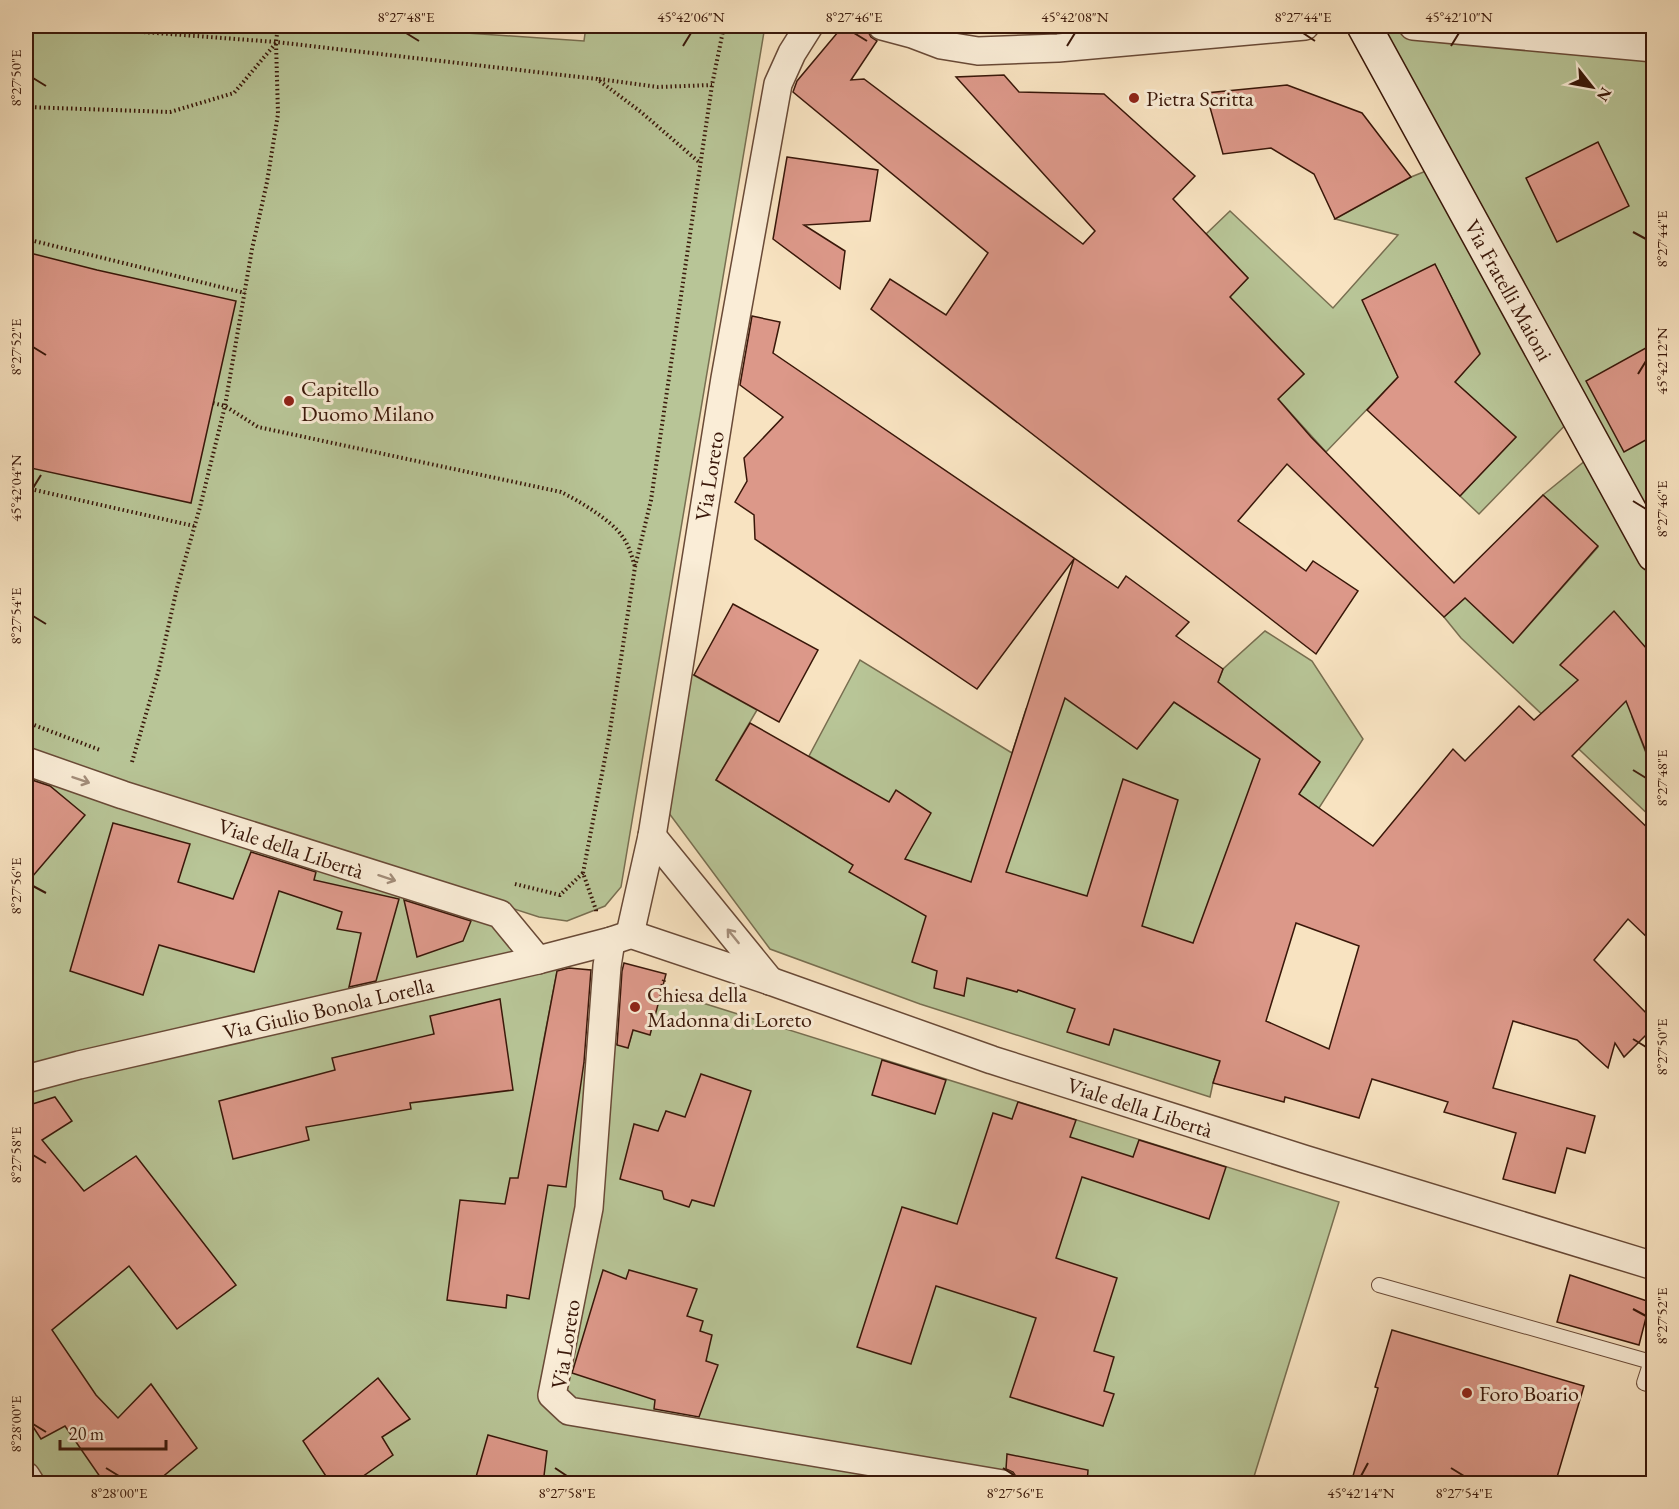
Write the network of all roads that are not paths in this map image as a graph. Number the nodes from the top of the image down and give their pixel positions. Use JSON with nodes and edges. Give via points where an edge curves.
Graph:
{"nodes":[{"id":1,"x":809,"y":26,"type":"edge"},
{"id":2,"x":882,"y":26,"type":"edge"},
{"id":3,"x":1305,"y":26,"type":"edge"},
{"id":4,"x":1364,"y":26,"type":"edge"},
{"id":5,"x":1413,"y":26,"type":"edge"},
{"id":6,"x":1653,"y":48,"type":"edge"},
{"id":7,"x":1653,"y":555,"type":"edge"},
{"id":8,"x":26,"y":761,"type":"edge"},
{"id":9,"x":652,"y":836,"type":"junction"},
{"id":10,"x":620,"y":938,"type":"junction"},
{"id":11,"x":538,"y":960,"type":"junction"},
{"id":12,"x":770,"y":981,"type":"junction"},
{"id":13,"x":26,"y":1079,"type":"edge"},
{"id":14,"x":1653,"y":1266,"type":"edge"},
{"id":15,"x":1379,"y":1285,"type":"dead end"},
{"id":16,"x":1652,"y":1357,"type":"edge"},
{"id":17,"x":1653,"y":1386,"type":"edge"},
{"id":18,"x":26,"y":1476,"type":"edge"},
{"id":19,"x":31,"y":1484,"type":"edge"},
{"id":20,"x":1003,"y":1484,"type":"edge"}],
"edges":[{"from":1,"to":9,"type":"street","name":"Via Loreto","via":[[778,84],[725,378]]},
{"from":2,"to":3,"type":"street","via":[[941,45],[978,51],[1058,48]]},
{"from":4,"to":7,"type":"main road","name":"Via Fratelli Maioni"},
{"from":5,"to":6,"type":"street"},
{"from":8,"to":11,"type":"street","name":"Viale della Libertà","one_way":true,"via":[[501,914]]},
{"from":9,"to":10,"type":"street","name":"Via Loreto"},
{"from":12,"to":9,"type":"street","one_way":true},
{"from":10,"to":11,"type":"street","name":"Via Giulio Bonola Lorella"},
{"from":10,"to":12,"type":"street","name":"Viale della Libertà"},
{"from":10,"to":20,"type":"street","name":"Via Loreto","via":[[607,966],[589,1208],[552,1395],[569,1411]]},
{"from":11,"to":13,"type":"street","name":"Via Giulio Bonola Lorella"},
{"from":12,"to":14,"type":"street","name":"Viale della Libertà","via":[[992,1060]]},
{"from":15,"to":16,"type":"lane"},
{"from":16,"to":17,"type":"lane","via":[[1644,1383]]},
{"from":18,"to":19,"type":"street"}]}
